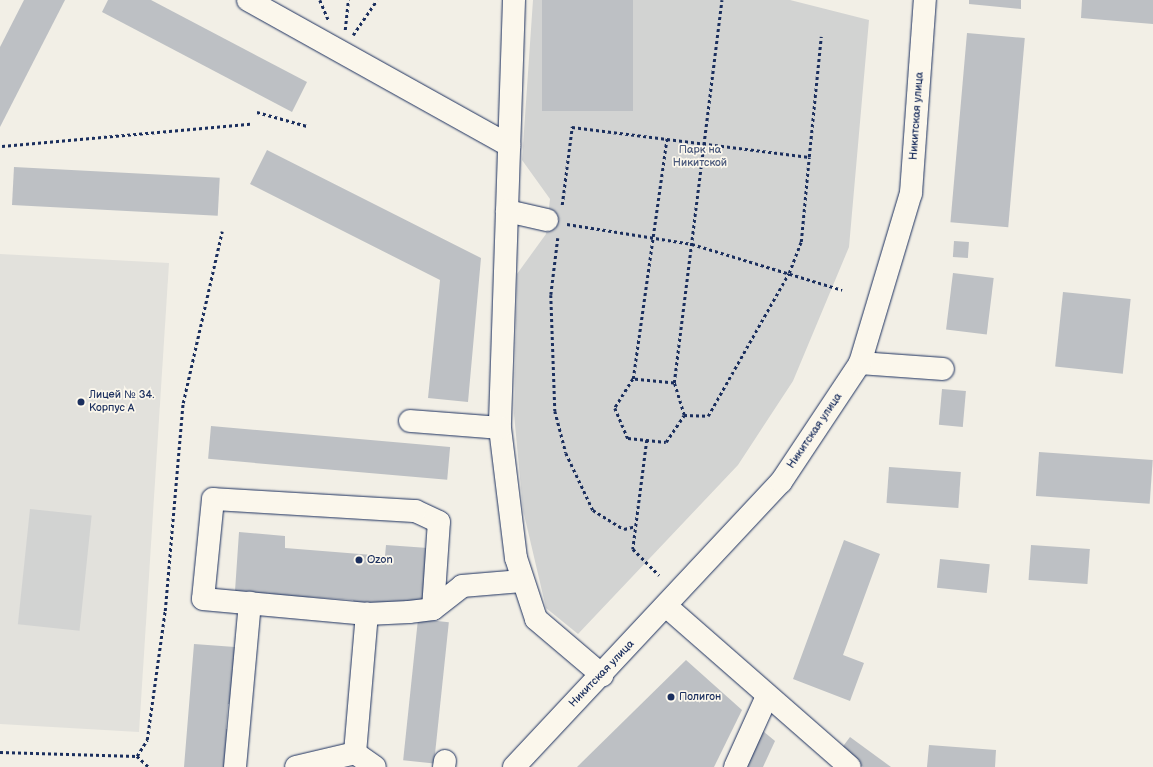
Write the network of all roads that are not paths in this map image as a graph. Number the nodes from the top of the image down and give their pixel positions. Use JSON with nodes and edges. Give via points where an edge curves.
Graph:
{"nodes":[{"id":1,"x":248,"y":0,"type":"edge"},
{"id":2,"x":514,"y":0,"type":"edge"},
{"id":3,"x":925,"y":0,"type":"edge"},
{"id":4,"x":509,"y":145,"type":"junction"},
{"id":5,"x":507,"y":211,"type":"junction"},
{"id":6,"x":554,"y":221,"type":"road end"},
{"id":7,"x":860,"y":363,"type":"junction"},
{"id":8,"x":943,"y":369,"type":"dead end"},
{"id":9,"x":410,"y":421,"type":"dead end"},
{"id":10,"x":500,"y":428,"type":"junction"},
{"id":11,"x":522,"y":581,"type":"junction"},
{"id":12,"x":250,"y":603,"type":"junction"},
{"id":13,"x":666,"y":606,"type":"junction"},
{"id":14,"x":433,"y":609,"type":"junction"},
{"id":15,"x":368,"y":614,"type":"junction"},
{"id":16,"x":602,"y":675,"type":"junction"},
{"id":17,"x":767,"y":696,"type":"junction"},
{"id":18,"x":355,"y":753,"type":"junction"},
{"id":19,"x":533,"y":759,"type":"edge"},
{"id":20,"x":235,"y":767,"type":"edge"},
{"id":21,"x":296,"y":767,"type":"edge"},
{"id":22,"x":375,"y":767,"type":"edge"},
{"id":23,"x":514,"y":767,"type":"edge"},
{"id":24,"x":735,"y":767,"type":"edge"},
{"id":25,"x":850,"y":767,"type":"edge"}],
"edges":[{"from":1,"to":4,"type":"street"},
{"from":2,"to":4,"type":"street"},
{"from":3,"to":7,"type":"street","name":"Никитская улица","via":[[911,193]]},
{"from":4,"to":5,"type":"street"},
{"from":5,"to":6,"type":"street"},
{"from":5,"to":10,"type":"street"},
{"from":7,"to":8,"type":"street"},
{"from":7,"to":13,"type":"street","name":"Никитская улица","via":[[781,482]]},
{"from":9,"to":10,"type":"street"},
{"from":10,"to":11,"type":"street"},
{"from":11,"to":14,"type":"street","via":[[462,586]]},
{"from":11,"to":16,"type":"street","via":[[536,619]]},
{"from":12,"to":14,"type":"street","via":[[203,599],[212,499],[416,511],[439,522]]},
{"from":12,"to":15,"type":"street"},
{"from":12,"to":20,"type":"street"},
{"from":13,"to":16,"type":"street","name":"Никитская улица"},
{"from":13,"to":17,"type":"street"},
{"from":14,"to":15,"type":"street"},
{"from":15,"to":18,"type":"street"},
{"from":16,"to":19,"type":"street","name":"Никитская улица"},
{"from":17,"to":24,"type":"street"},
{"from":17,"to":25,"type":"street"},
{"from":18,"to":21,"type":"street"},
{"from":18,"to":22,"type":"street"},
{"from":19,"to":23,"type":"street","name":"Никитская улица"}]}
